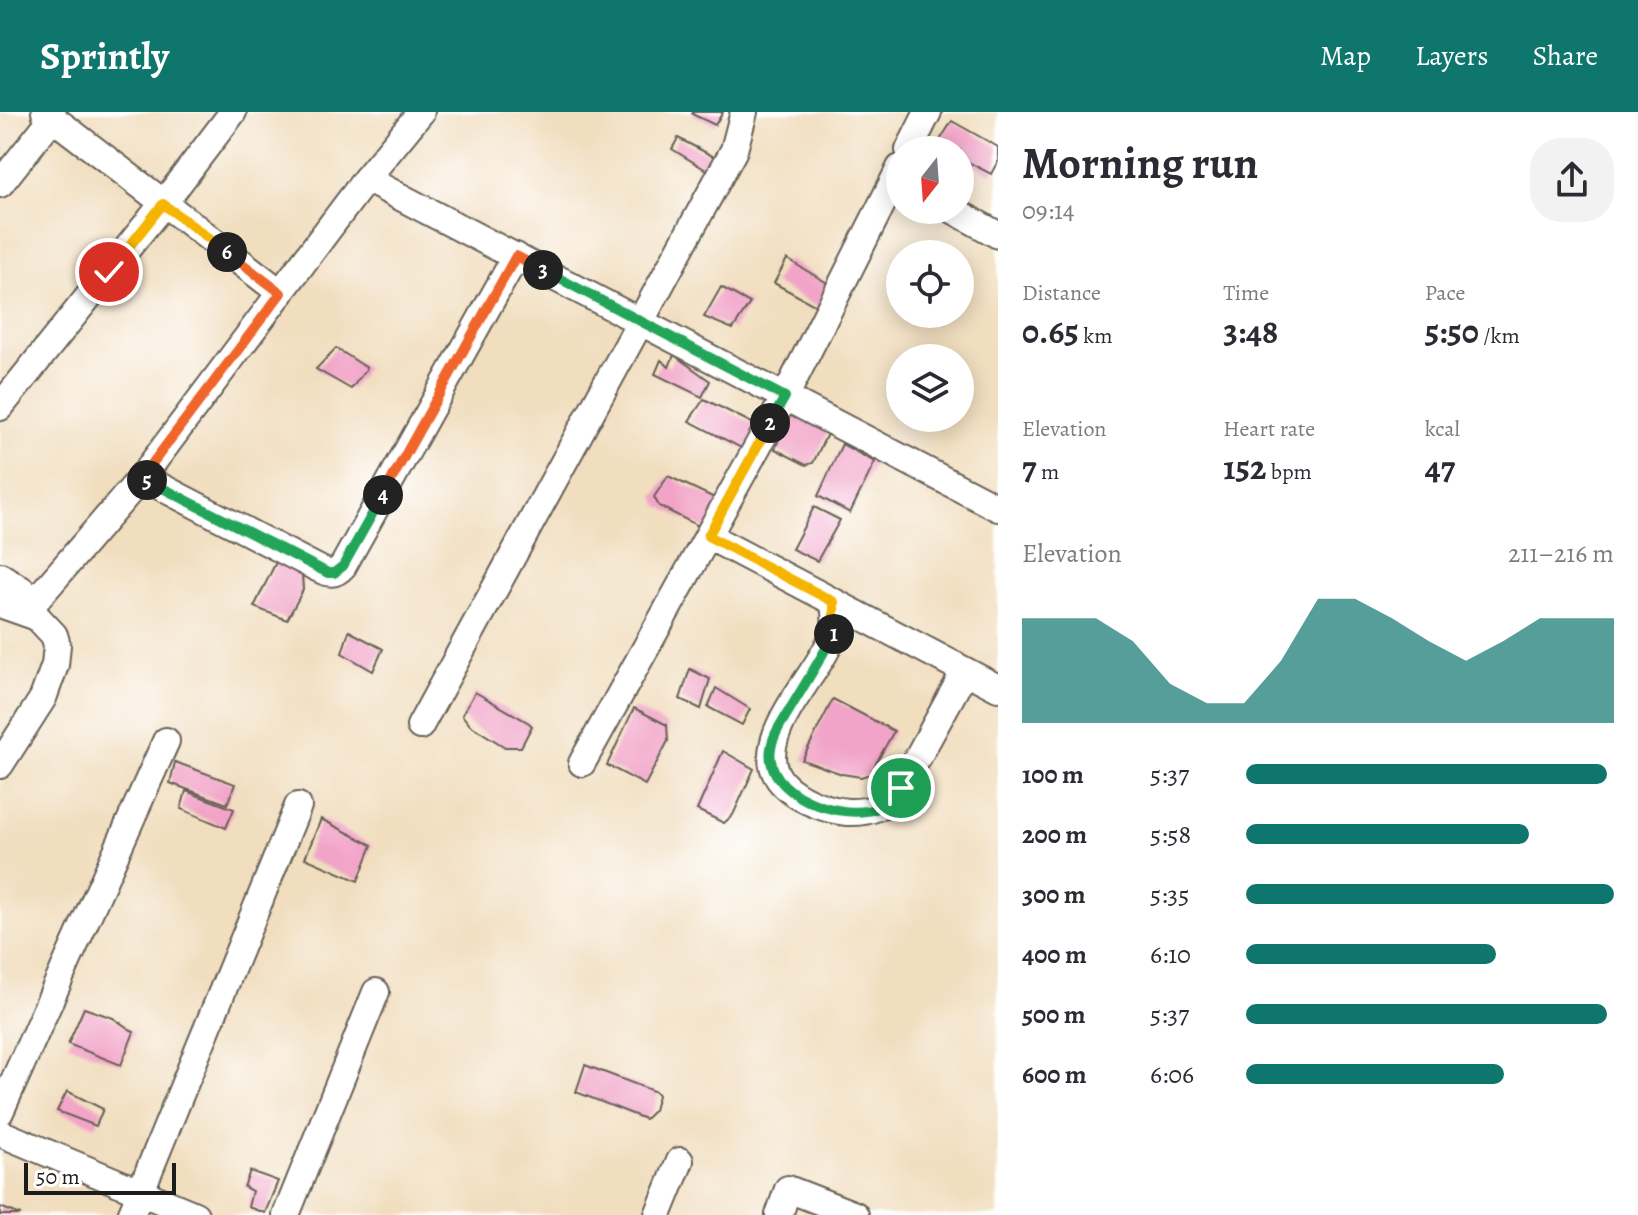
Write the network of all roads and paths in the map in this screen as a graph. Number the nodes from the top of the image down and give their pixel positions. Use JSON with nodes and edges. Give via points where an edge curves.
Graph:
{"nodes":[{"id":1,"x":233,"y":112,"type":"edge"},
{"id":2,"x":421,"y":112,"type":"edge"},
{"id":3,"x":744,"y":112,"type":"edge"},
{"id":4,"x":928,"y":112,"type":"edge"},
{"id":5,"x":54,"y":115,"type":"edge"},
{"id":6,"x":916,"y":136,"type":"edge"},
{"id":7,"x":366,"y":179,"type":"junction"},
{"id":8,"x":0,"y":184,"type":"edge"},
{"id":9,"x":886,"y":199,"type":"edge"},
{"id":10,"x":163,"y":204,"type":"junction"},
{"id":11,"x":974,"y":222,"type":"edge"},
{"id":12,"x":998,"y":235,"type":"edge"},
{"id":13,"x":516,"y":256,"type":"junction"},
{"id":14,"x":281,"y":293,"type":"junction"},
{"id":15,"x":640,"y":322,"type":"junction"},
{"id":16,"x":785,"y":397,"type":"junction"},
{"id":17,"x":0,"y":407,"type":"edge"},
{"id":18,"x":142,"y":477,"type":"junction"},
{"id":19,"x":998,"y":508,"type":"edge"},
{"id":20,"x":708,"y":536,"type":"junction"},
{"id":21,"x":0,"y":576,"type":"edge"},
{"id":22,"x":42,"y":598,"type":"junction"},
{"id":23,"x":834,"y":602,"type":"junction"},
{"id":24,"x":0,"y":604,"type":"edge"},
{"id":25,"x":965,"y":671,"type":"junction"},
{"id":26,"x":998,"y":688,"type":"edge"},
{"id":27,"x":420,"y":726,"type":"dead end"},
{"id":28,"x":166,"y":741,"type":"dead end"},
{"id":29,"x":582,"y":763,"type":"dead end"},
{"id":30,"x":0,"y":765,"type":"edge"},
{"id":31,"x":298,"y":806,"type":"dead end"},
{"id":32,"x":376,"y":992,"type":"dead end"},
{"id":33,"x":0,"y":1112,"type":"edge"},
{"id":34,"x":0,"y":1133,"type":"edge"},
{"id":35,"x":680,"y":1161,"type":"dead end"},
{"id":36,"x":136,"y":1204,"type":"edge"},
{"id":37,"x":195,"y":1215,"type":"edge"},
{"id":38,"x":286,"y":1215,"type":"edge"},
{"id":39,"x":658,"y":1215,"type":"edge"},
{"id":40,"x":779,"y":1215,"type":"edge"},
{"id":41,"x":855,"y":1215,"type":"edge"}],
"edges":[{"from":1,"to":10,"type":"street"},
{"from":2,"to":7,"type":"street"},
{"from":3,"to":15,"type":"street","via":[[734,150]]},
{"from":4,"to":6,"type":"street"},
{"from":5,"to":8,"type":"street"},
{"from":5,"to":10,"type":"street"},
{"from":7,"to":13,"type":"street"},
{"from":7,"to":14,"type":"street"},
{"from":9,"to":16,"type":"street"},
{"from":10,"to":14,"type":"street"},
{"from":10,"to":17,"type":"street"},
{"from":11,"to":12,"type":"street"},
{"from":13,"to":15,"type":"street"},
{"from":13,"to":18,"type":"street","via":[[338,571],[319,569]]},
{"from":14,"to":18,"type":"street"},
{"from":15,"to":16,"type":"street"},
{"from":15,"to":27,"type":"street"},
{"from":16,"to":19,"type":"street"},
{"from":16,"to":20,"type":"street"},
{"from":18,"to":22,"type":"street"},
{"from":20,"to":23,"type":"street"},
{"from":20,"to":29,"type":"street"},
{"from":21,"to":22,"type":"street"},
{"from":22,"to":24,"type":"street"},
{"from":22,"to":30,"type":"street","via":[[57,645],[55,665],[43,698]]},
{"from":23,"to":25,"type":"street"},
{"from":23,"to":25,"type":"street","via":[[834,634],[771,748],[776,776],[803,798],[847,812],[881,807],[893,798]]},
{"from":25,"to":26,"type":"street"},
{"from":28,"to":33,"type":"street"},
{"from":31,"to":36,"type":"street"},
{"from":32,"to":38,"type":"street"},
{"from":34,"to":36,"type":"street"},
{"from":35,"to":39,"type":"street"},
{"from":36,"to":37,"type":"street"},
{"from":40,"to":41,"type":"street","via":[[788,1189]]}]}
